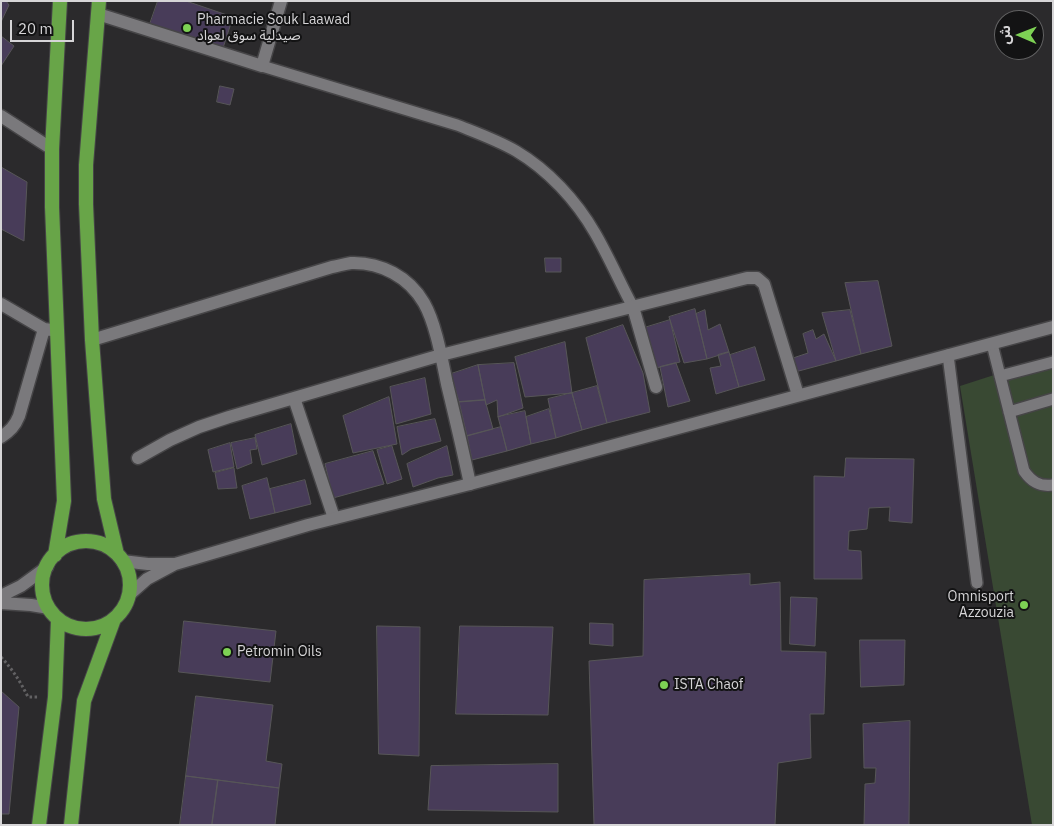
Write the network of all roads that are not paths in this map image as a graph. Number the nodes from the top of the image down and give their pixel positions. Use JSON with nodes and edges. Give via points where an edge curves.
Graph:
{"nodes":[{"id":1,"x":60,"y":1,"type":"edge"},
{"id":2,"x":281,"y":1,"type":"edge"},
{"id":3,"x":99,"y":8,"type":"edge"},
{"id":4,"x":262,"y":66,"type":"junction"},
{"id":5,"x":1,"y":116,"type":"edge"},
{"id":6,"x":52,"y":149,"type":"junction"},
{"id":7,"x":1,"y":304,"type":"edge"},
{"id":8,"x":633,"y":308,"type":"junction"},
{"id":9,"x":1053,"y":327,"type":"edge"},
{"id":10,"x":44,"y":329,"type":"junction"},
{"id":11,"x":58,"y":331,"type":"junction"},
{"id":12,"x":92,"y":340,"type":"junction"},
{"id":13,"x":992,"y":344,"type":"junction"},
{"id":14,"x":441,"y":355,"type":"junction"},
{"id":15,"x":948,"y":355,"type":"junction"},
{"id":16,"x":1053,"y":362,"type":"edge"},
{"id":17,"x":1000,"y":376,"type":"junction"},
{"id":18,"x":656,"y":387,"type":"dead end"},
{"id":19,"x":798,"y":395,"type":"junction"},
{"id":20,"x":294,"y":398,"type":"junction"},
{"id":21,"x":1053,"y":399,"type":"edge"},
{"id":22,"x":1009,"y":412,"type":"junction"},
{"id":23,"x":1,"y":437,"type":"edge"},
{"id":24,"x":138,"y":458,"type":"dead end"},
{"id":25,"x":470,"y":484,"type":"junction"},
{"id":26,"x":1053,"y":486,"type":"edge"},
{"id":27,"x":334,"y":518,"type":"junction"},
{"id":28,"x":120,"y":558,"type":"junction"},
{"id":29,"x":51,"y":561,"type":"junction"},
{"id":30,"x":175,"y":564,"type":"junction"},
{"id":31,"x":977,"y":583,"type":"dead end"},
{"id":32,"x":130,"y":594,"type":"junction"},
{"id":33,"x":1,"y":596,"type":"edge"},
{"id":34,"x":1,"y":603,"type":"edge"},
{"id":35,"x":49,"y":608,"type":"junction"},
{"id":36,"x":114,"y":619,"type":"junction"},
{"id":37,"x":58,"y":620,"type":"junction"},
{"id":38,"x":39,"y":825,"type":"edge"},
{"id":39,"x":70,"y":825,"type":"edge"}],
"edges":[{"from":1,"to":6,"type":"highway"},
{"from":2,"to":4,"type":"street"},
{"from":3,"to":4,"type":"street"},
{"from":3,"to":12,"type":"highway","via":[[86,165]]},
{"from":4,"to":8,"type":"lane","via":[[457,125],[516,151],[540,167],[582,213]]},
{"from":5,"to":6,"type":"street"},
{"from":6,"to":11,"type":"highway"},
{"from":7,"to":10,"type":"street"},
{"from":8,"to":14,"type":"street"},
{"from":8,"to":18,"type":"street"},
{"from":8,"to":19,"type":"street","via":[[757,278],[764,284]]},
{"from":9,"to":13,"type":"street"},
{"from":10,"to":11,"type":"street"},
{"from":10,"to":23,"type":"street","via":[[16,424]]},
{"from":11,"to":29,"type":"highway","via":[[64,501]]},
{"from":12,"to":14,"type":"street","via":[[332,267],[368,264],[385,268],[414,289],[432,320]]},
{"from":12,"to":28,"type":"highway","via":[[104,499]]},
{"from":13,"to":15,"type":"street"},
{"from":13,"to":17,"type":"lane"},
{"from":14,"to":20,"type":"street"},
{"from":14,"to":25,"type":"street"},
{"from":15,"to":19,"type":"street"},
{"from":15,"to":31,"type":"lane"},
{"from":16,"to":17,"type":"lane"},
{"from":17,"to":22,"type":"lane"},
{"from":19,"to":25,"type":"street"},
{"from":20,"to":24,"type":"street","via":[[199,427]]},
{"from":20,"to":27,"type":"street"},
{"from":21,"to":22,"type":"lane"},
{"from":22,"to":26,"type":"lane","via":[[1024,471],[1034,483]]},
{"from":25,"to":27,"type":"street"},
{"from":27,"to":30,"type":"street"},
{"from":28,"to":29,"type":"highway","via":[[106,546],[79,542],[66,547]]},
{"from":28,"to":30,"type":"street","via":[[148,564]]},
{"from":28,"to":32,"type":"highway","via":[[130,579]]},
{"from":29,"to":33,"type":"street","via":[[22,586]]},
{"from":29,"to":35,"type":"highway","via":[[43,580]]},
{"from":30,"to":32,"type":"street"},
{"from":32,"to":36,"type":"highway"},
{"from":34,"to":35,"type":"street"},
{"from":35,"to":37,"type":"highway"},
{"from":36,"to":37,"type":"highway","via":[[101,627],[86,630]]},
{"from":36,"to":39,"type":"highway","via":[[84,702]]},
{"from":37,"to":38,"type":"highway","via":[[55,697]]}]}
